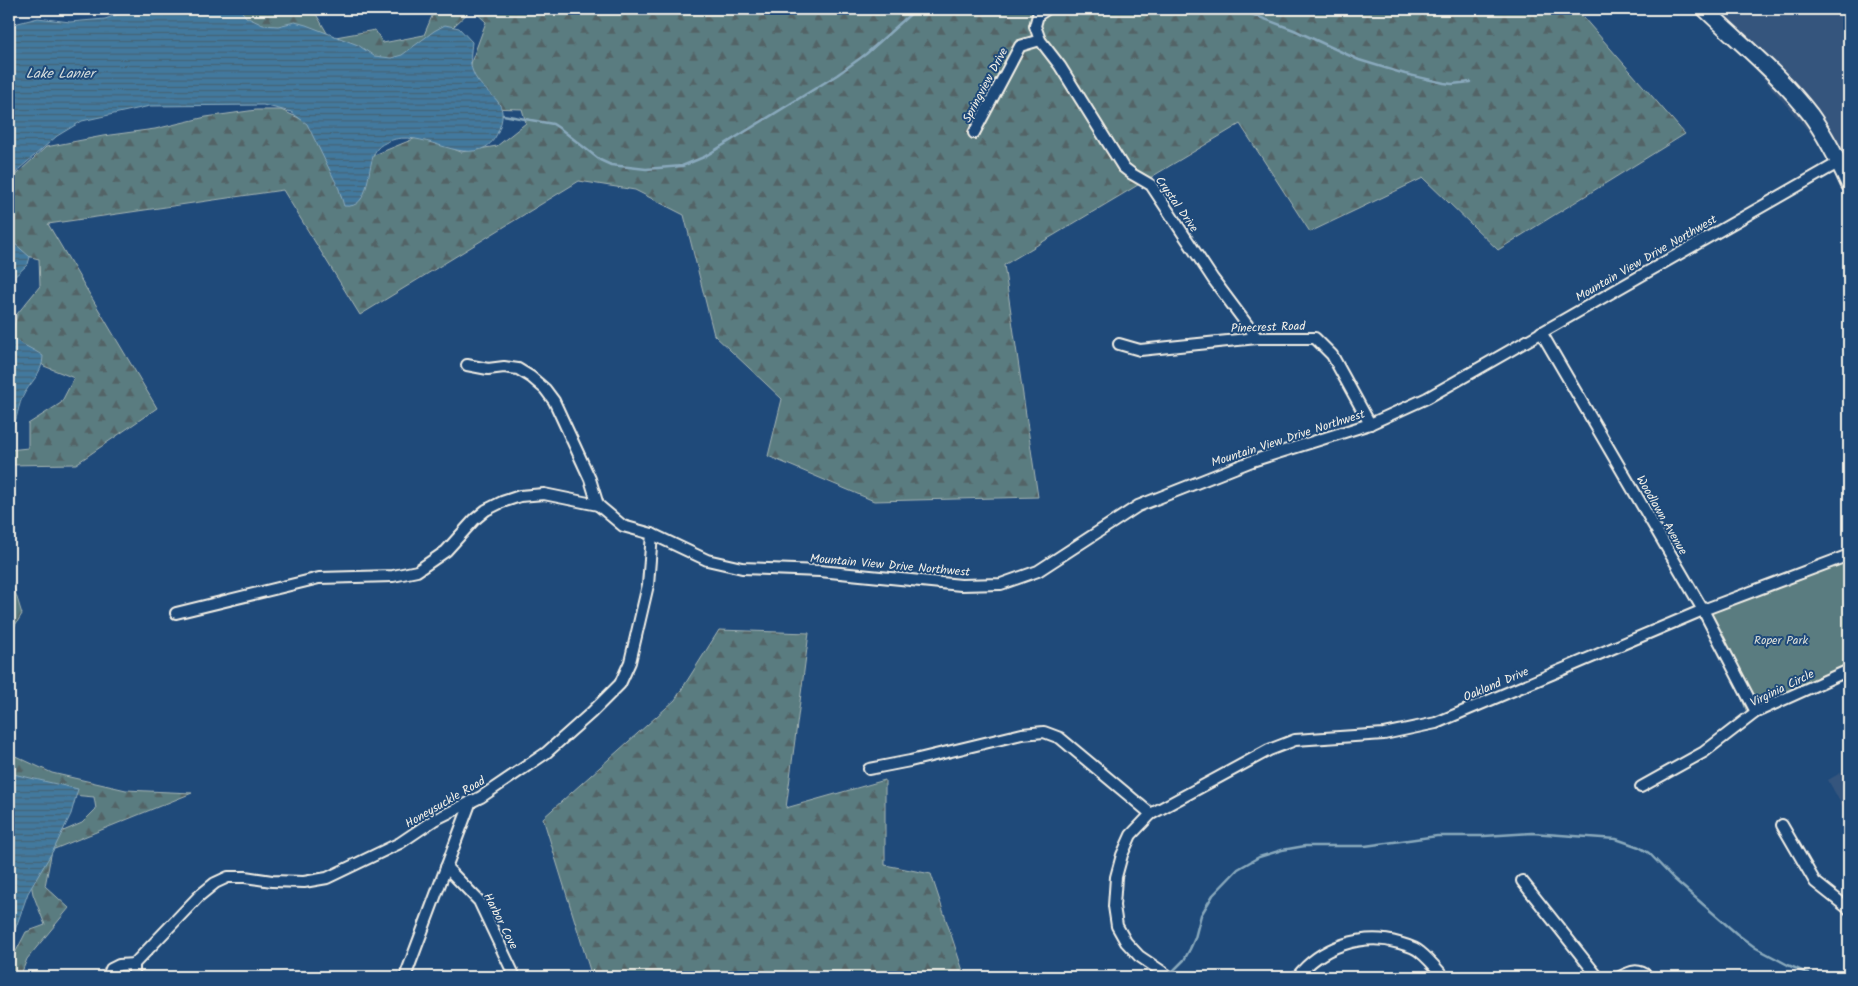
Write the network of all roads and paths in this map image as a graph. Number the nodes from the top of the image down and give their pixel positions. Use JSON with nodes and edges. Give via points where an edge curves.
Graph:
{"nodes":[{"id":1,"x":1047,"y":9,"type":"edge"},
{"id":2,"x":1704,"y":9,"type":"edge"},
{"id":3,"x":1040,"y":40,"type":"junction"},
{"id":4,"x":974,"y":133,"type":"dead end"},
{"id":5,"x":1838,"y":163,"type":"junction"},
{"id":6,"x":1849,"y":184,"type":"edge"},
{"id":7,"x":1541,"y":332,"type":"junction"},
{"id":8,"x":1257,"y":338,"type":"junction"},
{"id":9,"x":1119,"y":344,"type":"dead end"},
{"id":10,"x":467,"y":365,"type":"dead end"},
{"id":11,"x":1370,"y":424,"type":"junction"},
{"id":12,"x":598,"y":505,"type":"junction"},
{"id":13,"x":652,"y":534,"type":"junction"},
{"id":14,"x":1849,"y":555,"type":"edge"},
{"id":15,"x":1703,"y":610,"type":"junction"},
{"id":16,"x":176,"y":613,"type":"dead end"},
{"id":17,"x":1849,"y":670,"type":"edge"},
{"id":18,"x":1756,"y":712,"type":"junction"},
{"id":19,"x":869,"y":768,"type":"dead end"},
{"id":20,"x":1641,"y":788,"type":"dead end"},
{"id":21,"x":471,"y":801,"type":"junction"},
{"id":22,"x":1151,"y":814,"type":"junction"},
{"id":23,"x":1782,"y":825,"type":"dead end"},
{"id":24,"x":446,"y":867,"type":"junction"},
{"id":25,"x":1522,"y":881,"type":"dead end"},
{"id":26,"x":1849,"y":909,"type":"edge"},
{"id":27,"x":134,"y":964,"type":"junction"},
{"id":28,"x":108,"y":977,"type":"edge"},
{"id":29,"x":134,"y":977,"type":"edge"},
{"id":30,"x":405,"y":977,"type":"edge"},
{"id":31,"x":515,"y":977,"type":"edge"},
{"id":32,"x":1170,"y":977,"type":"edge"},
{"id":33,"x":1297,"y":977,"type":"edge"},
{"id":34,"x":1444,"y":977,"type":"edge"},
{"id":35,"x":1598,"y":977,"type":"edge"},
{"id":36,"x":1620,"y":977,"type":"edge"},
{"id":37,"x":1648,"y":977,"type":"edge"}],
"edges":[{"from":1,"to":3,"type":"street","via":[[1038,15],[1034,26]]},
{"from":2,"to":5,"type":"highway","via":[[1778,79],[1810,115]]},
{"from":3,"to":4,"type":"street","name":"Springview Drive","via":[[1020,46]]},
{"from":3,"to":8,"type":"street","name":"Crystal Drive","via":[[1060,66],[1123,167],[1151,185],[1213,280]]},
{"from":5,"to":6,"type":"highway"},
{"from":5,"to":7,"type":"street","name":"Mountain View Drive Northwest"},
{"from":7,"to":11,"type":"street","name":"Mountain View Drive Northwest","via":[[1427,398]]},
{"from":7,"to":15,"type":"street","name":"Woodlawn Avenue"},
{"from":8,"to":9,"type":"street","name":"Pinecrest Road","via":[[1140,350]]},
{"from":8,"to":11,"type":"street","name":"Pinecrest Road","via":[[1315,338],[1332,355]]},
{"from":10,"to":12,"type":"street","via":[[518,369],[545,389],[590,479]]},
{"from":11,"to":13,"type":"street","name":"Mountain View Drive Northwest","via":[[1252,461],[1138,506],[1038,572],[1001,584],[961,585],[820,571],[742,568],[707,560]]},
{"from":12,"to":13,"type":"street","name":"Mountain View Drive Northwest","via":[[623,526]]},
{"from":12,"to":16,"type":"street","via":[[544,494],[520,496],[486,510],[446,551],[417,571],[393,576],[319,578]]},
{"from":13,"to":21,"type":"street","name":"Honeysuckle Road","via":[[648,585],[630,662],[620,684],[546,753]]},
{"from":14,"to":15,"type":"street","name":"Oakland Drive"},
{"from":15,"to":18,"type":"street","name":"Woodlawn Avenue"},
{"from":15,"to":22,"type":"street","name":"Oakland Drive","via":[[1426,726],[1384,734],[1295,740],[1269,750]]},
{"from":17,"to":18,"type":"street","name":"Virginia Circle"},
{"from":18,"to":20,"type":"street","name":"Virginia Circle","via":[[1704,752]]},
{"from":19,"to":22,"type":"street","via":[[1044,732],[1073,747]]},
{"from":21,"to":24,"type":"street"},
{"from":21,"to":27,"type":"street","name":"Honeysuckle Road","via":[[400,843],[327,878],[304,882],[245,877],[228,878],[215,884],[199,896]]},
{"from":22,"to":32,"type":"street","name":"Oakland Drive","via":[[1131,835],[1122,855],[1116,877],[1114,906],[1117,926],[1126,942],[1139,956]]},
{"from":23,"to":26,"type":"street","via":[[1815,882]]},
{"from":24,"to":30,"type":"street"},
{"from":24,"to":31,"type":"street","name":"Harbor Cove","via":[[479,901]]},
{"from":25,"to":35,"type":"street"},
{"from":27,"to":28,"type":"street","via":[[111,969]]},
{"from":27,"to":29,"type":"street"},
{"from":33,"to":34,"type":"street","via":[[1313,960],[1336,946],[1365,939],[1386,939],[1420,951]]},
{"from":36,"to":37,"type":"street","via":[[1633,970]]}]}
